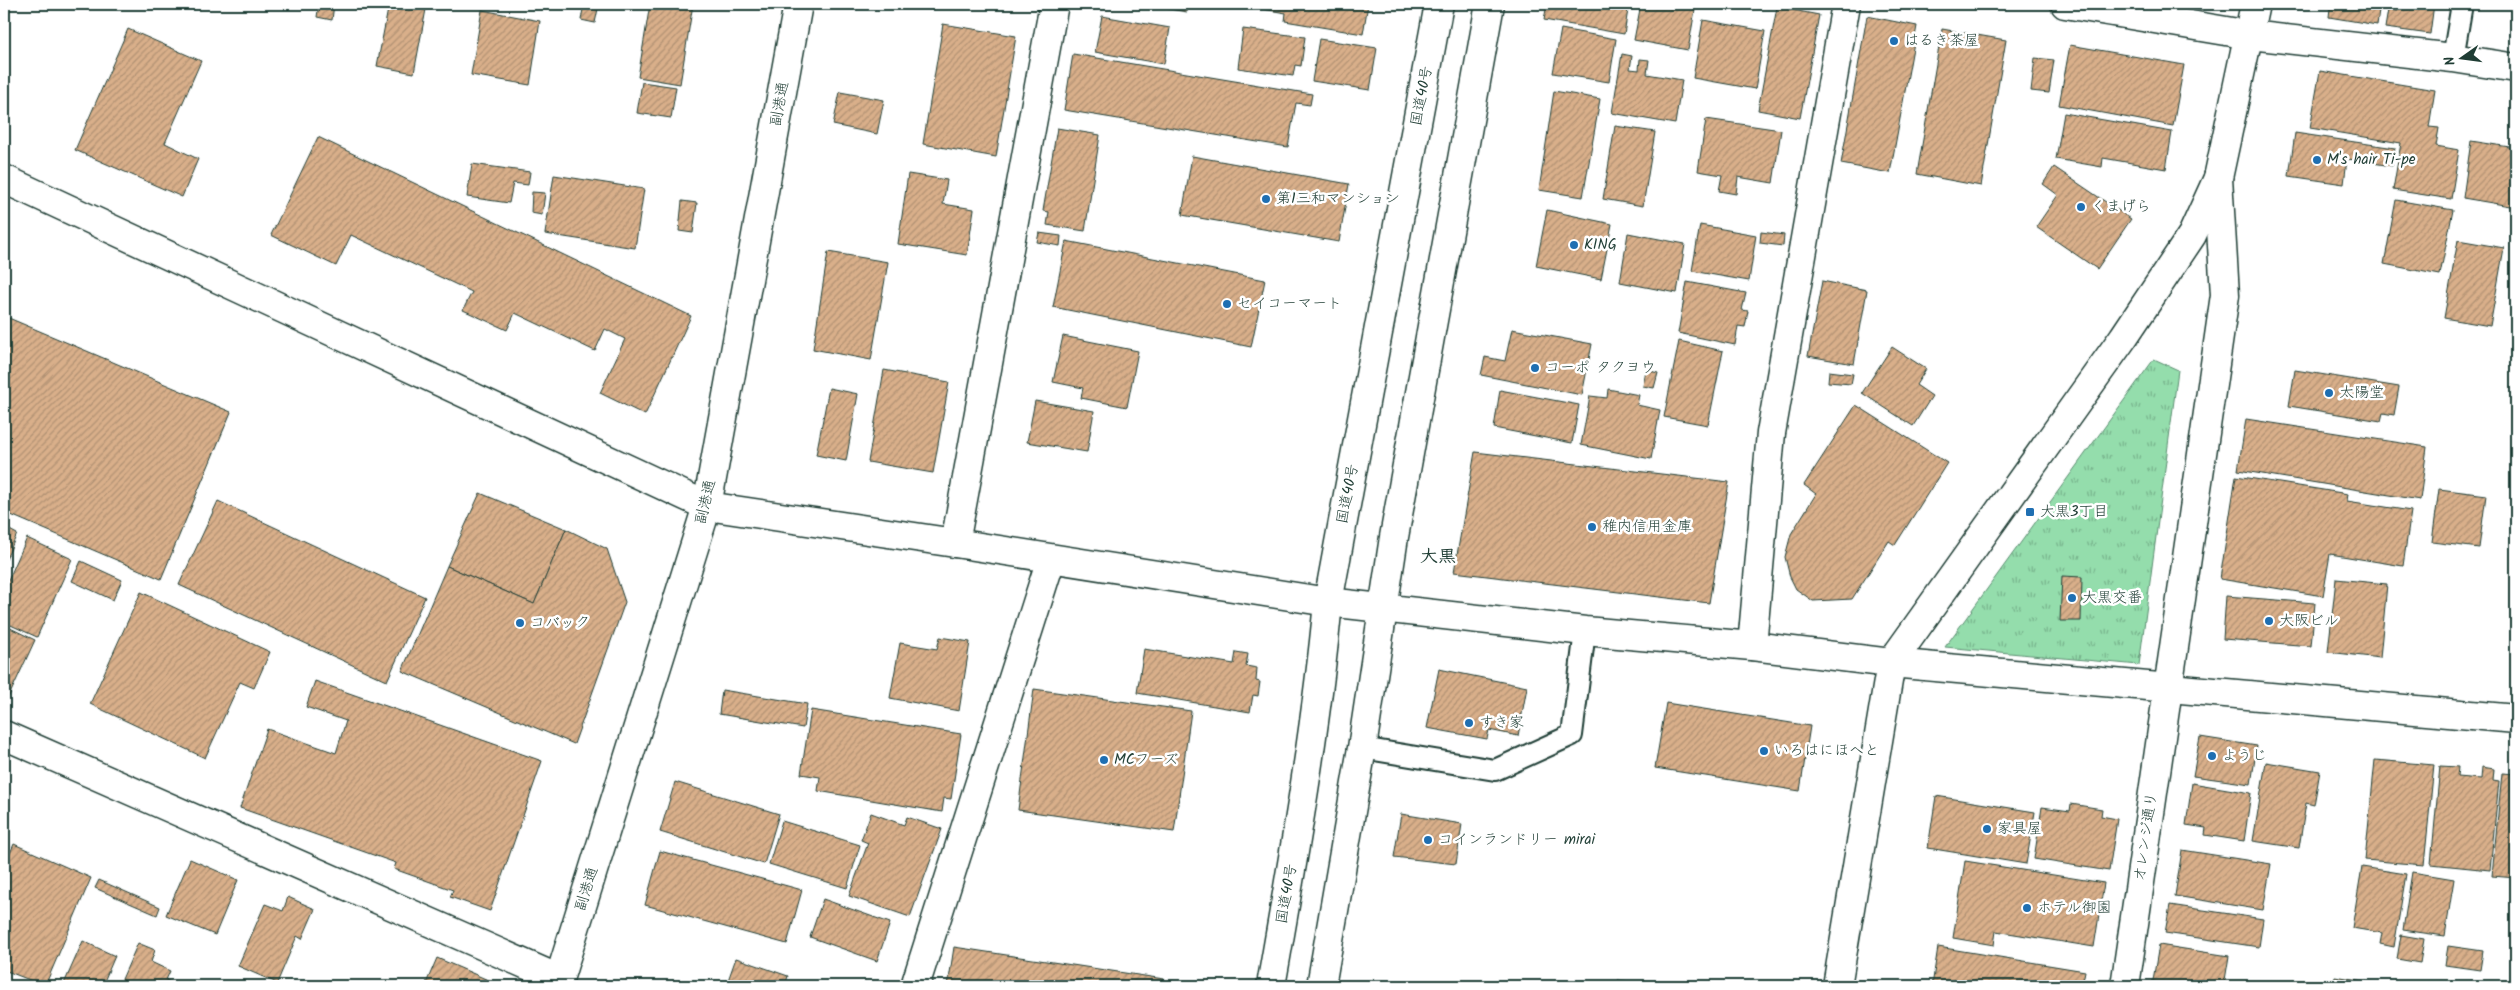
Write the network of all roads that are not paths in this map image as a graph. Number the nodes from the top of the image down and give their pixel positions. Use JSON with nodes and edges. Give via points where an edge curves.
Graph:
{"nodes":[{"id":1,"x":798,"y":4,"type":"edge"},
{"id":2,"x":1054,"y":4,"type":"edge"},
{"id":3,"x":1439,"y":4,"type":"edge"},
{"id":4,"x":1490,"y":4,"type":"edge"},
{"id":5,"x":1846,"y":4,"type":"edge"},
{"id":6,"x":2065,"y":4,"type":"edge"},
{"id":7,"x":2255,"y":4,"type":"edge"},
{"id":8,"x":2462,"y":4,"type":"edge"},
{"id":9,"x":2250,"y":35,"type":"junction"},
{"id":10,"x":2453,"y":58,"type":"junction"},
{"id":11,"x":2516,"y":68,"type":"edge"},
{"id":12,"x":2218,"y":178,"type":"junction"},
{"id":13,"x":4,"y":179,"type":"edge"},
{"id":14,"x":707,"y":506,"type":"junction"},
{"id":15,"x":955,"y":542,"type":"junction"},
{"id":16,"x":1051,"y":559,"type":"junction"},
{"id":17,"x":1328,"y":602,"type":"junction"},
{"id":18,"x":1384,"y":608,"type":"junction"},
{"id":19,"x":1585,"y":631,"type":"junction"},
{"id":20,"x":1752,"y":646,"type":"junction"},
{"id":21,"x":1891,"y":663,"type":"junction"},
{"id":22,"x":2167,"y":688,"type":"junction"},
{"id":23,"x":2516,"y":720,"type":"edge"},
{"id":24,"x":4,"y":735,"type":"edge"},
{"id":25,"x":1362,"y":748,"type":"junction"},
{"id":26,"x":558,"y":982,"type":"edge"},
{"id":27,"x":915,"y":986,"type":"edge"},
{"id":28,"x":1271,"y":986,"type":"edge"},
{"id":29,"x":1322,"y":986,"type":"edge"},
{"id":30,"x":1837,"y":986,"type":"edge"},
{"id":31,"x":2125,"y":986,"type":"edge"}],
"edges":[{"from":1,"to":14,"type":"main road","name":"副港通"},
{"from":2,"to":15,"type":"main road"},
{"from":3,"to":17,"type":"main road","name":"国道40号"},
{"from":4,"to":18,"type":"main road","via":[[1397,518]]},
{"from":5,"to":20,"type":"main road","via":[[1771,433]]},
{"from":6,"to":9,"type":"main road"},
{"from":7,"to":9,"type":"main road"},
{"from":8,"to":10,"type":"lane"},
{"from":9,"to":10,"type":"main road"},
{"from":9,"to":12,"type":"main road"},
{"from":10,"to":11,"type":"main road"},
{"from":12,"to":21,"type":"main road","via":[[2192,235]]},
{"from":12,"to":22,"type":"main road","name":"オレンジ通り","via":[[2225,295]]},
{"from":13,"to":14,"type":"main road"},
{"from":14,"to":15,"type":"main road"},
{"from":14,"to":26,"type":"main road","name":"副港通"},
{"from":15,"to":16,"type":"main road"},
{"from":16,"to":17,"type":"main road"},
{"from":16,"to":27,"type":"main road"},
{"from":17,"to":18,"type":"main road"},
{"from":17,"to":28,"type":"main road","name":"国道40号","via":[[1309,754]]},
{"from":18,"to":19,"type":"main road"},
{"from":18,"to":25,"type":"main road"},
{"from":19,"to":20,"type":"main road"},
{"from":19,"to":25,"type":"lane","via":[[1572,735],[1495,770]]},
{"from":20,"to":21,"type":"main road"},
{"from":21,"to":22,"type":"main road"},
{"from":21,"to":30,"type":"main road"},
{"from":22,"to":23,"type":"main road"},
{"from":22,"to":31,"type":"main road","name":"オレンジ通り"},
{"from":24,"to":26,"type":"main road"},
{"from":25,"to":29,"type":"main road"}]}
